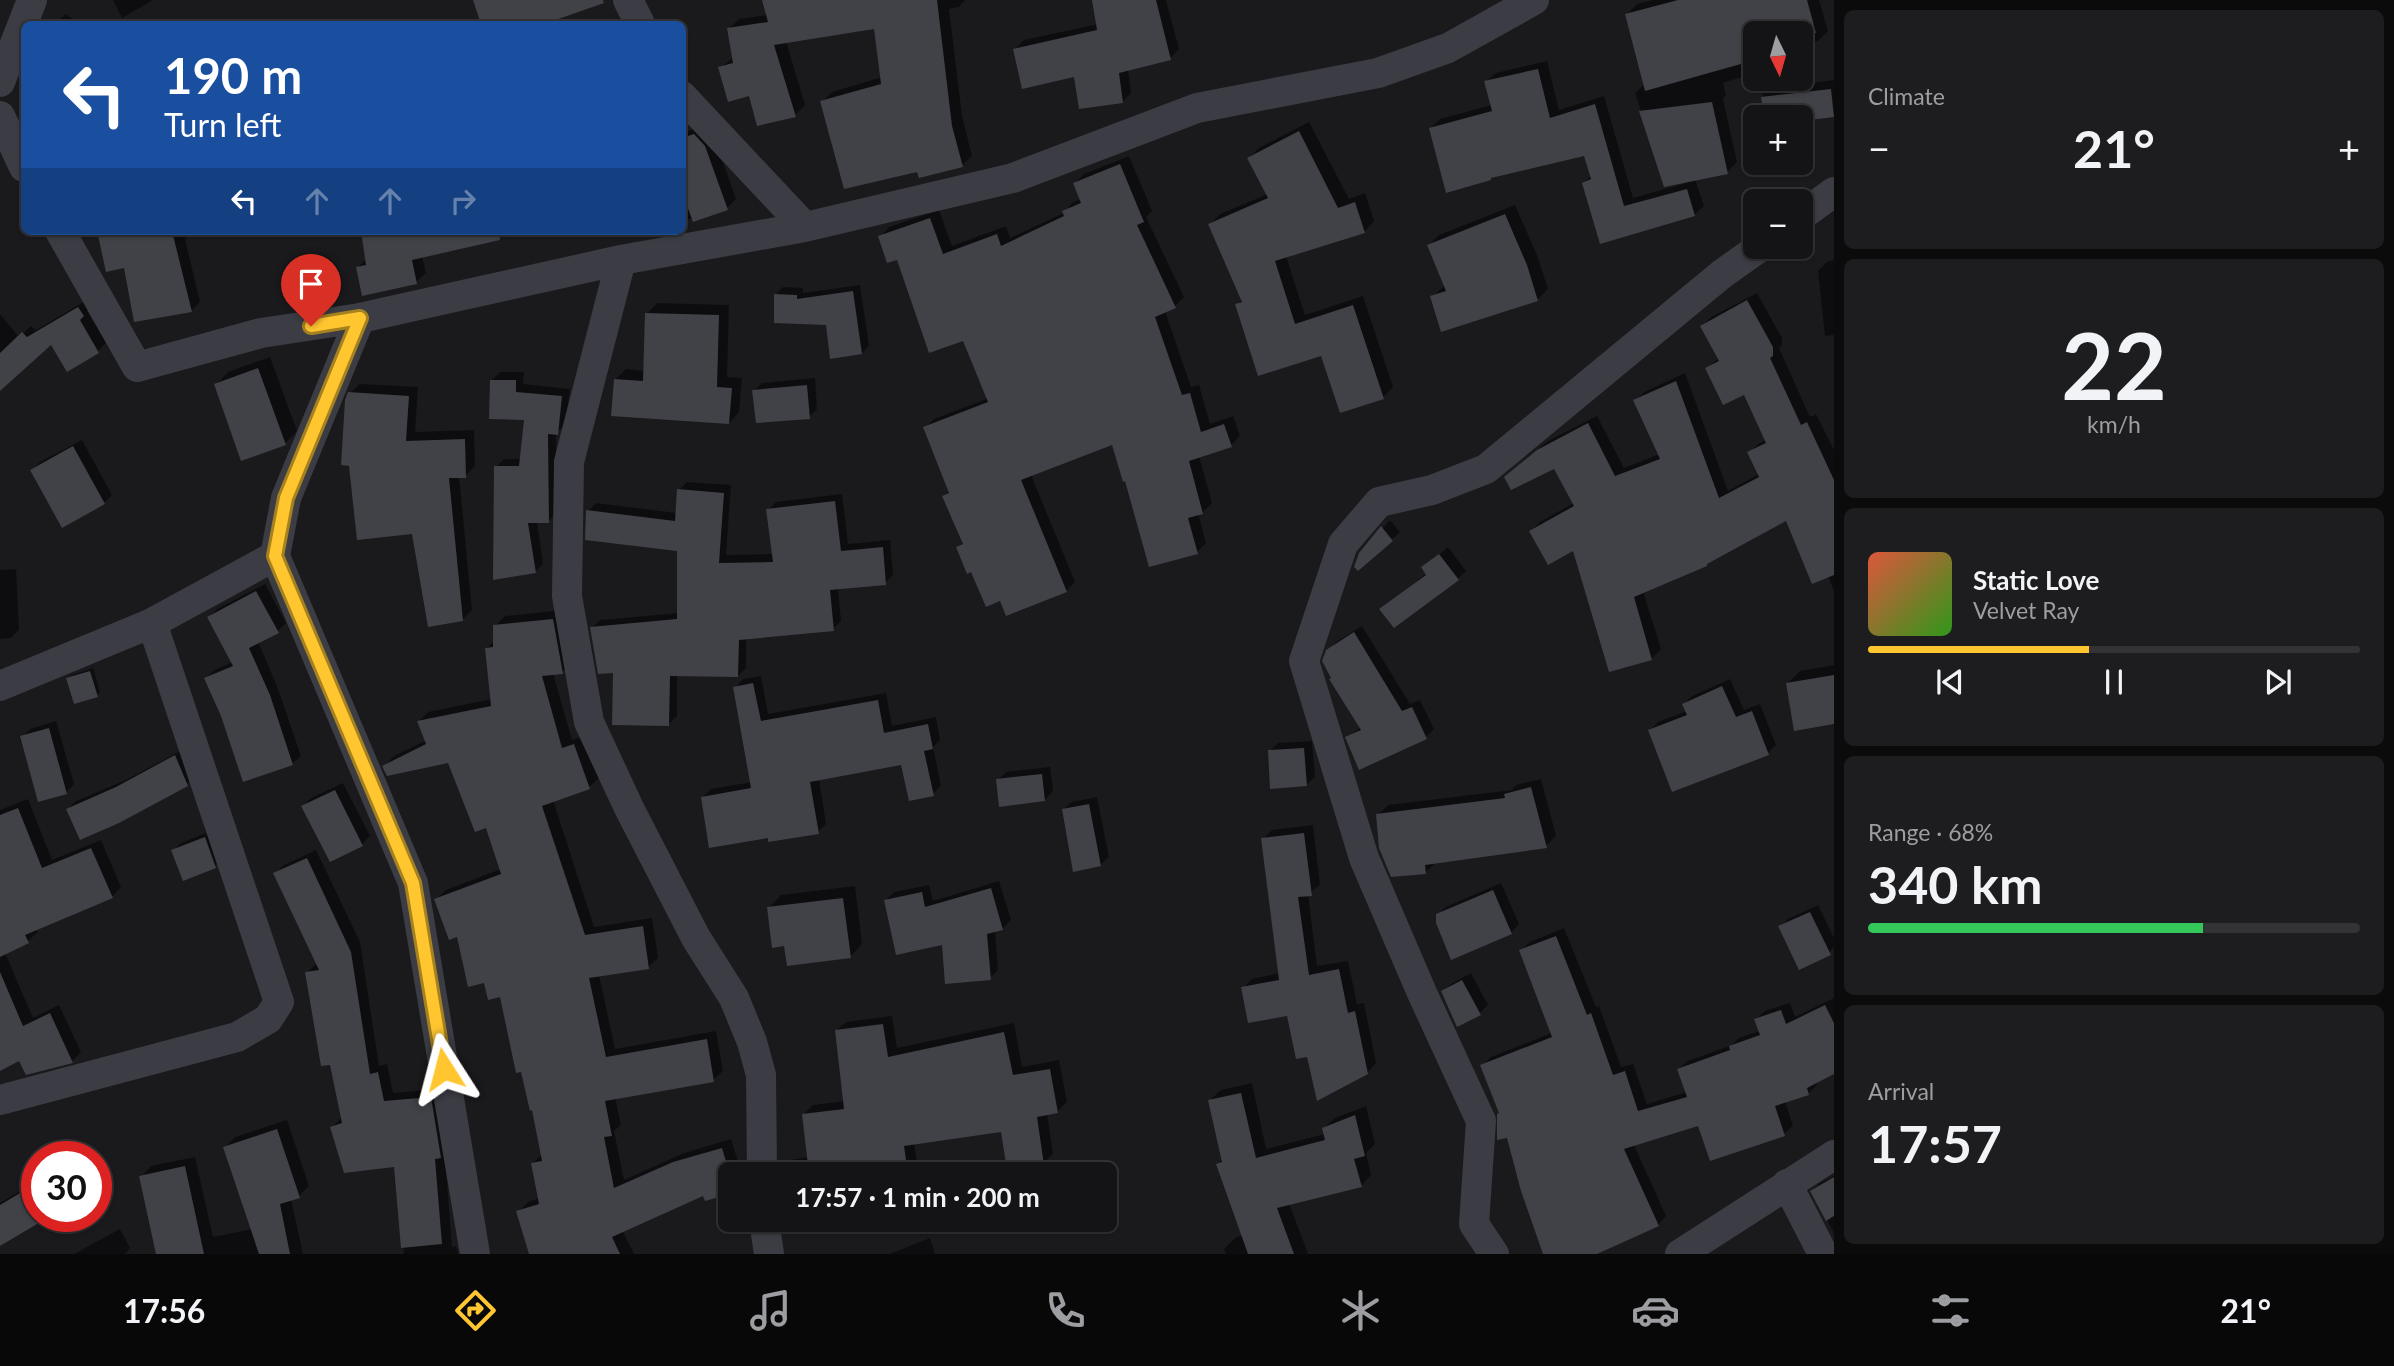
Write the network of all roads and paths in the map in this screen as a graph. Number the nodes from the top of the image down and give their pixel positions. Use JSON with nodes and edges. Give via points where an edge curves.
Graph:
{"nodes":[{"id":1,"x":32,"y":0,"type":"edge"},
{"id":2,"x":628,"y":0,"type":"edge"},
{"id":3,"x":1534,"y":0,"type":"edge"},
{"id":4,"x":24,"y":21,"type":"edge"},
{"id":5,"x":638,"y":21,"type":"edge"},
{"id":6,"x":21,"y":28,"type":"edge"},
{"id":7,"x":0,"y":82,"type":"edge"},
{"id":8,"x":686,"y":100,"type":"edge"},
{"id":9,"x":0,"y":116,"type":"edge"},
{"id":10,"x":21,"y":161,"type":"edge"},
{"id":11,"x":1834,"y":192,"type":"edge"},
{"id":12,"x":1813,"y":207,"type":"edge"},
{"id":13,"x":805,"y":226,"type":"junction"},
{"id":14,"x":62,"y":235,"type":"edge"},
{"id":15,"x":1743,"y":259,"type":"edge"},
{"id":16,"x":621,"y":260,"type":"junction"},
{"id":17,"x":360,"y":318,"type":"junction"},
{"id":18,"x":275,"y":556,"type":"junction"},
{"id":19,"x":152,"y":623,"type":"junction"},
{"id":20,"x":0,"y":686,"type":"edge"},
{"id":21,"x":0,"y":1100,"type":"edge"},
{"id":22,"x":1834,"y":1155,"type":"edge"},
{"id":23,"x":762,"y":1162,"type":"edge"},
{"id":24,"x":1787,"y":1184,"type":"junction"},
{"id":25,"x":766,"y":1232,"type":"edge"},
{"id":26,"x":475,"y":1254,"type":"edge"},
{"id":27,"x":769,"y":1254,"type":"edge"},
{"id":28,"x":1494,"y":1254,"type":"edge"},
{"id":29,"x":1680,"y":1254,"type":"edge"},
{"id":30,"x":1823,"y":1254,"type":"edge"}],
"edges":[{"from":1,"to":4,"type":"street"},
{"from":2,"to":5,"type":"street"},
{"from":3,"to":13,"type":"street","via":[[1448,48],[1378,73],[1197,108],[1013,178]]},
{"from":6,"to":7,"type":"street"},
{"from":8,"to":13,"type":"street"},
{"from":9,"to":10,"type":"street"},
{"from":11,"to":12,"type":"street"},
{"from":13,"to":16,"type":"street"},
{"from":14,"to":17,"type":"street","via":[[137,367],[261,333]]},
{"from":15,"to":28,"type":"street","via":[[1486,469],[1432,490],[1379,502],[1343,544],[1304,661],[1364,858],[1481,1121],[1474,1224]]},
{"from":16,"to":17,"type":"street"},
{"from":16,"to":23,"type":"street","via":[[569,462],[567,596],[589,722],[696,938],[734,998],[752,1042],[761,1075]]},
{"from":17,"to":18,"type":"street","via":[[286,498]]},
{"from":18,"to":19,"type":"street"},
{"from":18,"to":26,"type":"street","via":[[413,883]]},
{"from":19,"to":20,"type":"street"},
{"from":19,"to":21,"type":"street","via":[[279,1002],[268,1019],[237,1037]]},
{"from":22,"to":24,"type":"street"},
{"from":24,"to":29,"type":"street"},
{"from":24,"to":30,"type":"street"},
{"from":25,"to":27,"type":"street"}]}
